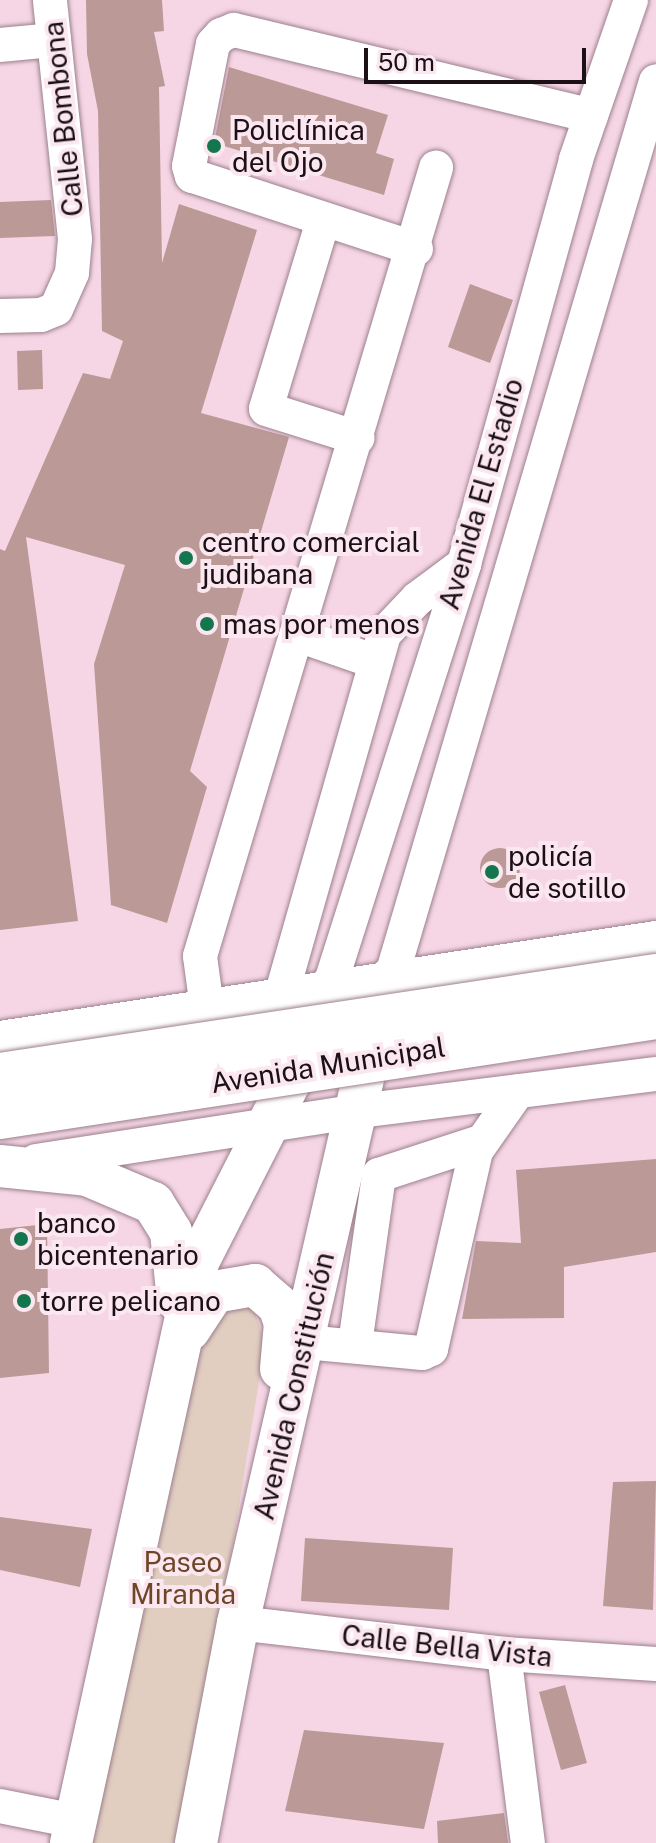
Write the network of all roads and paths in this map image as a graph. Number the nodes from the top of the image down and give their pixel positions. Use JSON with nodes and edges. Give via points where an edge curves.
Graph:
{"nodes":[{"id":1,"x":50,"y":0,"type":"edge"},
{"id":2,"x":631,"y":0,"type":"edge"},
{"id":3,"x":54,"y":40,"type":"junction"},
{"id":4,"x":0,"y":45,"type":"edge"},
{"id":5,"x":656,"y":81,"type":"edge"},
{"id":6,"x":591,"y":116,"type":"junction"},
{"id":7,"x":436,"y":168,"type":"dead end"},
{"id":8,"x":323,"y":221,"type":"junction"},
{"id":9,"x":416,"y":249,"type":"junction"},
{"id":10,"x":0,"y":316,"type":"edge"},
{"id":11,"x":358,"y":438,"type":"junction"},
{"id":12,"x":464,"y":564,"type":"junction"},
{"id":13,"x":298,"y":635,"type":"junction"},
{"id":14,"x":373,"y":661,"type":"junction"},
{"id":15,"x":656,"y":938,"type":"edge"},
{"id":16,"x":656,"y":976,"type":"edge"},
{"id":17,"x":391,"y":978,"type":"junction"},
{"id":18,"x":329,"y":988,"type":"junction"},
{"id":19,"x":281,"y":996,"type":"junction"},
{"id":20,"x":207,"y":1008,"type":"junction"},
{"id":21,"x":656,"y":1017,"type":"edge"},
{"id":22,"x":0,"y":1038,"type":"edge"},
{"id":23,"x":656,"y":1074,"type":"edge"},
{"id":24,"x":0,"y":1075,"type":"edge"},
{"id":25,"x":518,"y":1091,"type":"junction"},
{"id":26,"x":359,"y":1111,"type":"junction"},
{"id":27,"x":0,"y":1117,"type":"edge"},
{"id":28,"x":267,"y":1124,"type":"junction"},
{"id":29,"x":480,"y":1142,"type":"junction"},
{"id":30,"x":0,"y":1166,"type":"edge"},
{"id":31,"x":305,"y":1342,"type":"junction"},
{"id":32,"x":355,"y":1344,"type":"junction"},
{"id":33,"x":170,"y":1381,"type":"junction"},
{"id":34,"x":238,"y":1623,"type":"junction"},
{"id":35,"x":504,"y":1654,"type":"junction"},
{"id":36,"x":656,"y":1664,"type":"edge"},
{"id":37,"x":0,"y":1806,"type":"edge"},
{"id":38,"x":73,"y":1832,"type":"edge"},
{"id":39,"x":196,"y":1843,"type":"edge"},
{"id":40,"x":528,"y":1843,"type":"edge"}],
"edges":[{"from":1,"to":3,"type":"street","name":"Calle Bombona"},
{"from":2,"to":6,"type":"street","name":"Avenida El Estadio"},
{"from":3,"to":4,"type":"street"},
{"from":3,"to":10,"type":"street","name":"Calle Bombona","via":[[75,239],[67,292],[56,309],[41,315]]},
{"from":5,"to":17,"type":"street","name":"Avenida El Estadio"},
{"from":6,"to":8,"type":"street","via":[[234,30],[221,35],[213,44],[189,166],[192,176]]},
{"from":6,"to":12,"type":"street","name":"Avenida El Estadio"},
{"from":7,"to":9,"type":"street"},
{"from":8,"to":9,"type":"street"},
{"from":8,"to":11,"type":"street","via":[[266,409]]},
{"from":9,"to":11,"type":"street"},
{"from":11,"to":13,"type":"street"},
{"from":12,"to":14,"type":"street","via":[[417,599],[384,634]]},
{"from":12,"to":18,"type":"street","name":"Avenida El Estadio"},
{"from":13,"to":14,"type":"street"},
{"from":13,"to":20,"type":"street","via":[[200,956]]},
{"from":14,"to":19,"type":"street"},
{"from":15,"to":17,"type":"street"},
{"from":16,"to":24,"type":"highway","name":"Avenida Municipal","bridge":true},
{"from":17,"to":18,"type":"street"},
{"from":17,"to":26,"type":"main road","name":"Avenida Constitución","via":[[374,1031]]},
{"from":18,"to":19,"type":"street"},
{"from":18,"to":28,"type":"main road","via":[[309,1044]]},
{"from":19,"to":20,"type":"street"},
{"from":20,"to":22,"type":"street"},
{"from":21,"to":27,"type":"highway","name":"Avenida Municipal","bridge":true},
{"from":23,"to":25,"type":"street","name":"Avenida Municipal"},
{"from":25,"to":26,"type":"street","name":"Avenida Municipal"},
{"from":25,"to":29,"type":"street"},
{"from":26,"to":28,"type":"street","name":"Avenida Municipal"},
{"from":26,"to":31,"type":"main road","name":"Avenida Constitución"},
{"from":28,"to":30,"type":"street","name":"Avenida Municipal"},
{"from":28,"to":33,"type":"main road","via":[[198,1262]]},
{"from":29,"to":32,"type":"street","via":[[379,1175]]},
{"from":29,"to":32,"type":"street","via":[[431,1349],[422,1353]]},
{"from":30,"to":33,"type":"main road","via":[[87,1175],[153,1203],[171,1232],[179,1284]]},
{"from":31,"to":32,"type":"street"},
{"from":31,"to":34,"type":"main road","name":"Avenida Constitución"},
{"from":33,"to":34,"type":"main road","via":[[190,1328],[214,1292],[255,1285],[279,1306],[285,1347]]},
{"from":33,"to":38,"type":"main road"},
{"from":34,"to":35,"type":"street","name":"Calle Bella Vista"},
{"from":34,"to":39,"type":"main road","name":"Avenida Constitución"},
{"from":35,"to":36,"type":"street","name":"Calle Bella Vista"},
{"from":35,"to":40,"type":"street"},
{"from":37,"to":38,"type":"street"}]}
